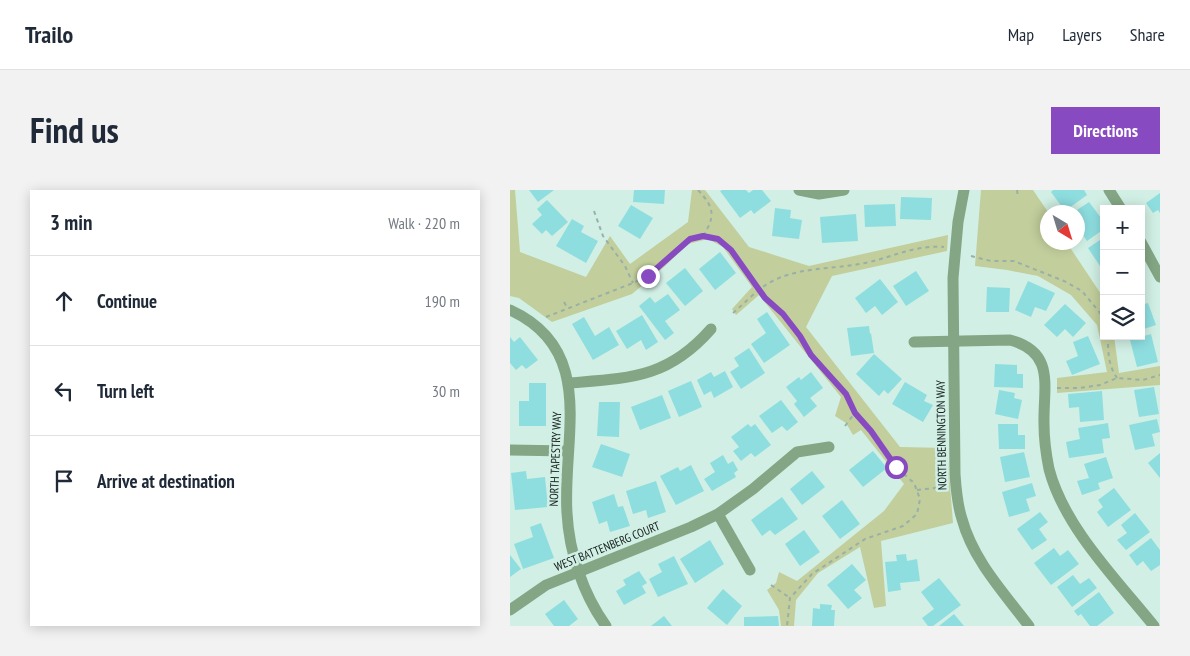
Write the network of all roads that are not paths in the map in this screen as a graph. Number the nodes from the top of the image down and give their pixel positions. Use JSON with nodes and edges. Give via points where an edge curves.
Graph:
{"nodes":[{"id":1,"x":800,"y":190,"type":"edge"},
{"id":2,"x":844,"y":190,"type":"edge"},
{"id":3,"x":964,"y":190,"type":"edge"},
{"id":4,"x":1109,"y":190,"type":"edge"},
{"id":5,"x":1118,"y":205,"type":"edge"},
{"id":6,"x":1145,"y":250,"type":"edge"},
{"id":7,"x":1160,"y":278,"type":"edge"},
{"id":8,"x":510,"y":310,"type":"edge"},
{"id":9,"x":711,"y":329,"type":"dead end"},
{"id":10,"x":954,"y":341,"type":"junction"},
{"id":11,"x":914,"y":342,"type":"dead end"},
{"id":12,"x":569,"y":383,"type":"junction"},
{"id":13,"x":829,"y":447,"type":"dead end"},
{"id":14,"x":510,"y":450,"type":"edge"},
{"id":15,"x":568,"y":451,"type":"junction"},
{"id":16,"x":718,"y":514,"type":"junction"},
{"id":17,"x":750,"y":570,"type":"dead end"},
{"id":18,"x":578,"y":572,"type":"junction"},
{"id":19,"x":510,"y":610,"type":"edge"},
{"id":20,"x":1027,"y":625,"type":"edge"},
{"id":21,"x":606,"y":626,"type":"edge"},
{"id":22,"x":1154,"y":626,"type":"edge"}],
"edges":[{"from":1,"to":2,"type":"street","via":[[819,194]]},
{"from":3,"to":10,"type":"street","name":"NORTH BENNINGTON WAY","via":[[954,254]]},
{"from":4,"to":5,"type":"street"},
{"from":6,"to":7,"type":"street"},
{"from":8,"to":12,"type":"street","name":"NORTH TAPESTRY WAY","via":[[528,320],[547,338],[561,359]]},
{"from":9,"to":12,"type":"street","via":[[688,352],[658,370],[629,378]]},
{"from":10,"to":11,"type":"street"},
{"from":10,"to":20,"type":"street","name":"NORTH BENNINGTON WAY","via":[[954,474],[962,521],[980,561]]},
{"from":10,"to":22,"type":"street","via":[[1010,340],[1033,350],[1042,361],[1046,376],[1045,443],[1056,491],[1081,536]]},
{"from":12,"to":15,"type":"street","name":"NORTH TAPESTRY WAY"},
{"from":13,"to":16,"type":"street","name":"WEST BATTENBERG COURT","via":[[797,452],[754,490]]},
{"from":14,"to":15,"type":"street"},
{"from":15,"to":18,"type":"street","name":"NORTH TAPESTRY WAY","via":[[567,518]]},
{"from":16,"to":17,"type":"street"},
{"from":16,"to":18,"type":"street","name":"WEST BATTENBERG COURT"},
{"from":18,"to":19,"type":"street","name":"WEST BATTENBERG COURT","via":[[546,585]]},
{"from":18,"to":21,"type":"street","name":"NORTH TAPESTRY WAY"}]}
